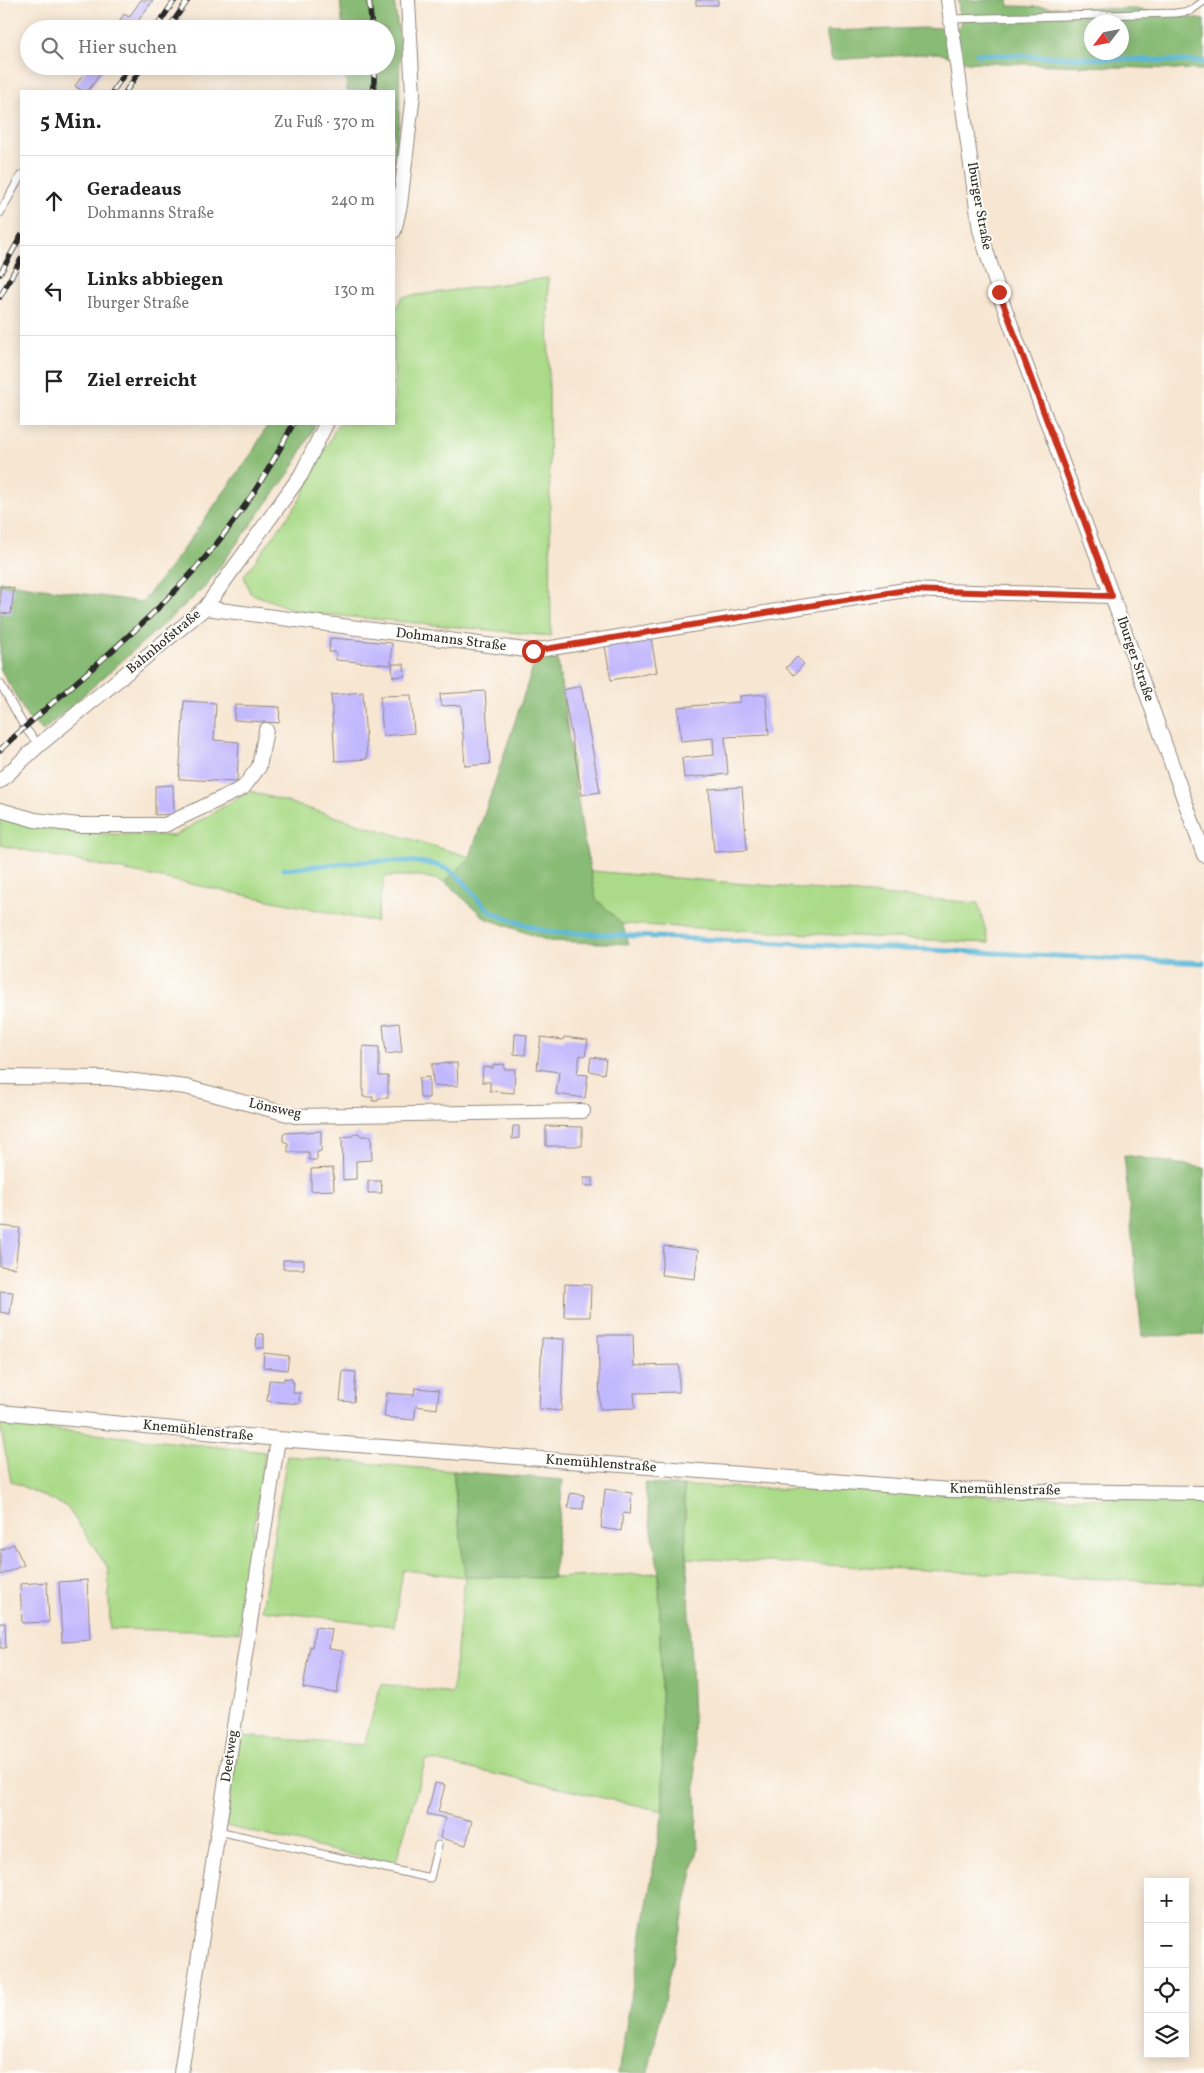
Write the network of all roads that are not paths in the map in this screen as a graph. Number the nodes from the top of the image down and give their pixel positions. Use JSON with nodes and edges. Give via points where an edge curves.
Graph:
{"nodes":[{"id":1,"x":408,"y":0,"type":"edge"},
{"id":2,"x":948,"y":0,"type":"edge"},
{"id":3,"x":1204,"y":0,"type":"edge"},
{"id":4,"x":950,"y":19,"type":"junction"},
{"id":5,"x":20,"y":177,"type":"edge"},
{"id":6,"x":0,"y":213,"type":"edge"},
{"id":7,"x":395,"y":227,"type":"edge"},
{"id":8,"x":326,"y":425,"type":"edge"},
{"id":9,"x":1112,"y":596,"type":"junction"},
{"id":10,"x":205,"y":608,"type":"junction"},
{"id":11,"x":0,"y":683,"type":"edge"},
{"id":12,"x":266,"y":730,"type":"dead end"},
{"id":13,"x":39,"y":745,"type":"junction"},
{"id":14,"x":0,"y":781,"type":"edge"},
{"id":15,"x":0,"y":810,"type":"edge"},
{"id":16,"x":1204,"y":855,"type":"edge"},
{"id":17,"x":0,"y":1077,"type":"edge"},
{"id":18,"x":583,"y":1111,"type":"dead end"},
{"id":19,"x":0,"y":1412,"type":"edge"},
{"id":20,"x":278,"y":1440,"type":"junction"},
{"id":21,"x":1204,"y":1494,"type":"edge"},
{"id":22,"x":218,"y":1831,"type":"junction"},
{"id":23,"x":438,"y":1845,"type":"dead end"},
{"id":24,"x":181,"y":2073,"type":"edge"}],
"edges":[{"from":1,"to":7,"type":"street","via":[[413,94]]},
{"from":2,"to":4,"type":"street","name":"Iburger Straße"},
{"from":3,"to":4,"type":"lane","via":[[1190,11],[1176,13]]},
{"from":4,"to":9,"type":"street","name":"Iburger Straße","via":[[980,230],[999,292]]},
{"from":5,"to":6,"type":"lane"},
{"from":8,"to":10,"type":"street","name":"Bahnhofstraße","via":[[301,475]]},
{"from":9,"to":10,"type":"street","name":"Dohmanns Straße","via":[[906,590],[533,651]]},
{"from":9,"to":16,"type":"street","name":"Iburger Straße"},
{"from":10,"to":13,"type":"street","name":"Bahnhofstraße"},
{"from":11,"to":13,"type":"lane","via":[[25,728]]},
{"from":12,"to":15,"type":"street","via":[[259,767],[243,788],[165,825],[79,825],[35,820]]},
{"from":13,"to":14,"type":"street","name":"Bahnhofstraße"},
{"from":17,"to":18,"type":"street","name":"Lönsweg","via":[[109,1078],[186,1087],[295,1116]]},
{"from":19,"to":20,"type":"street","name":"Knemühlenstraße"},
{"from":20,"to":21,"type":"street","name":"Knemühlenstraße","via":[[950,1490]]},
{"from":20,"to":22,"type":"street","name":"Deetweg"},
{"from":22,"to":23,"type":"lane","via":[[430,1878]]},
{"from":22,"to":24,"type":"street","name":"Deetweg"}]}
